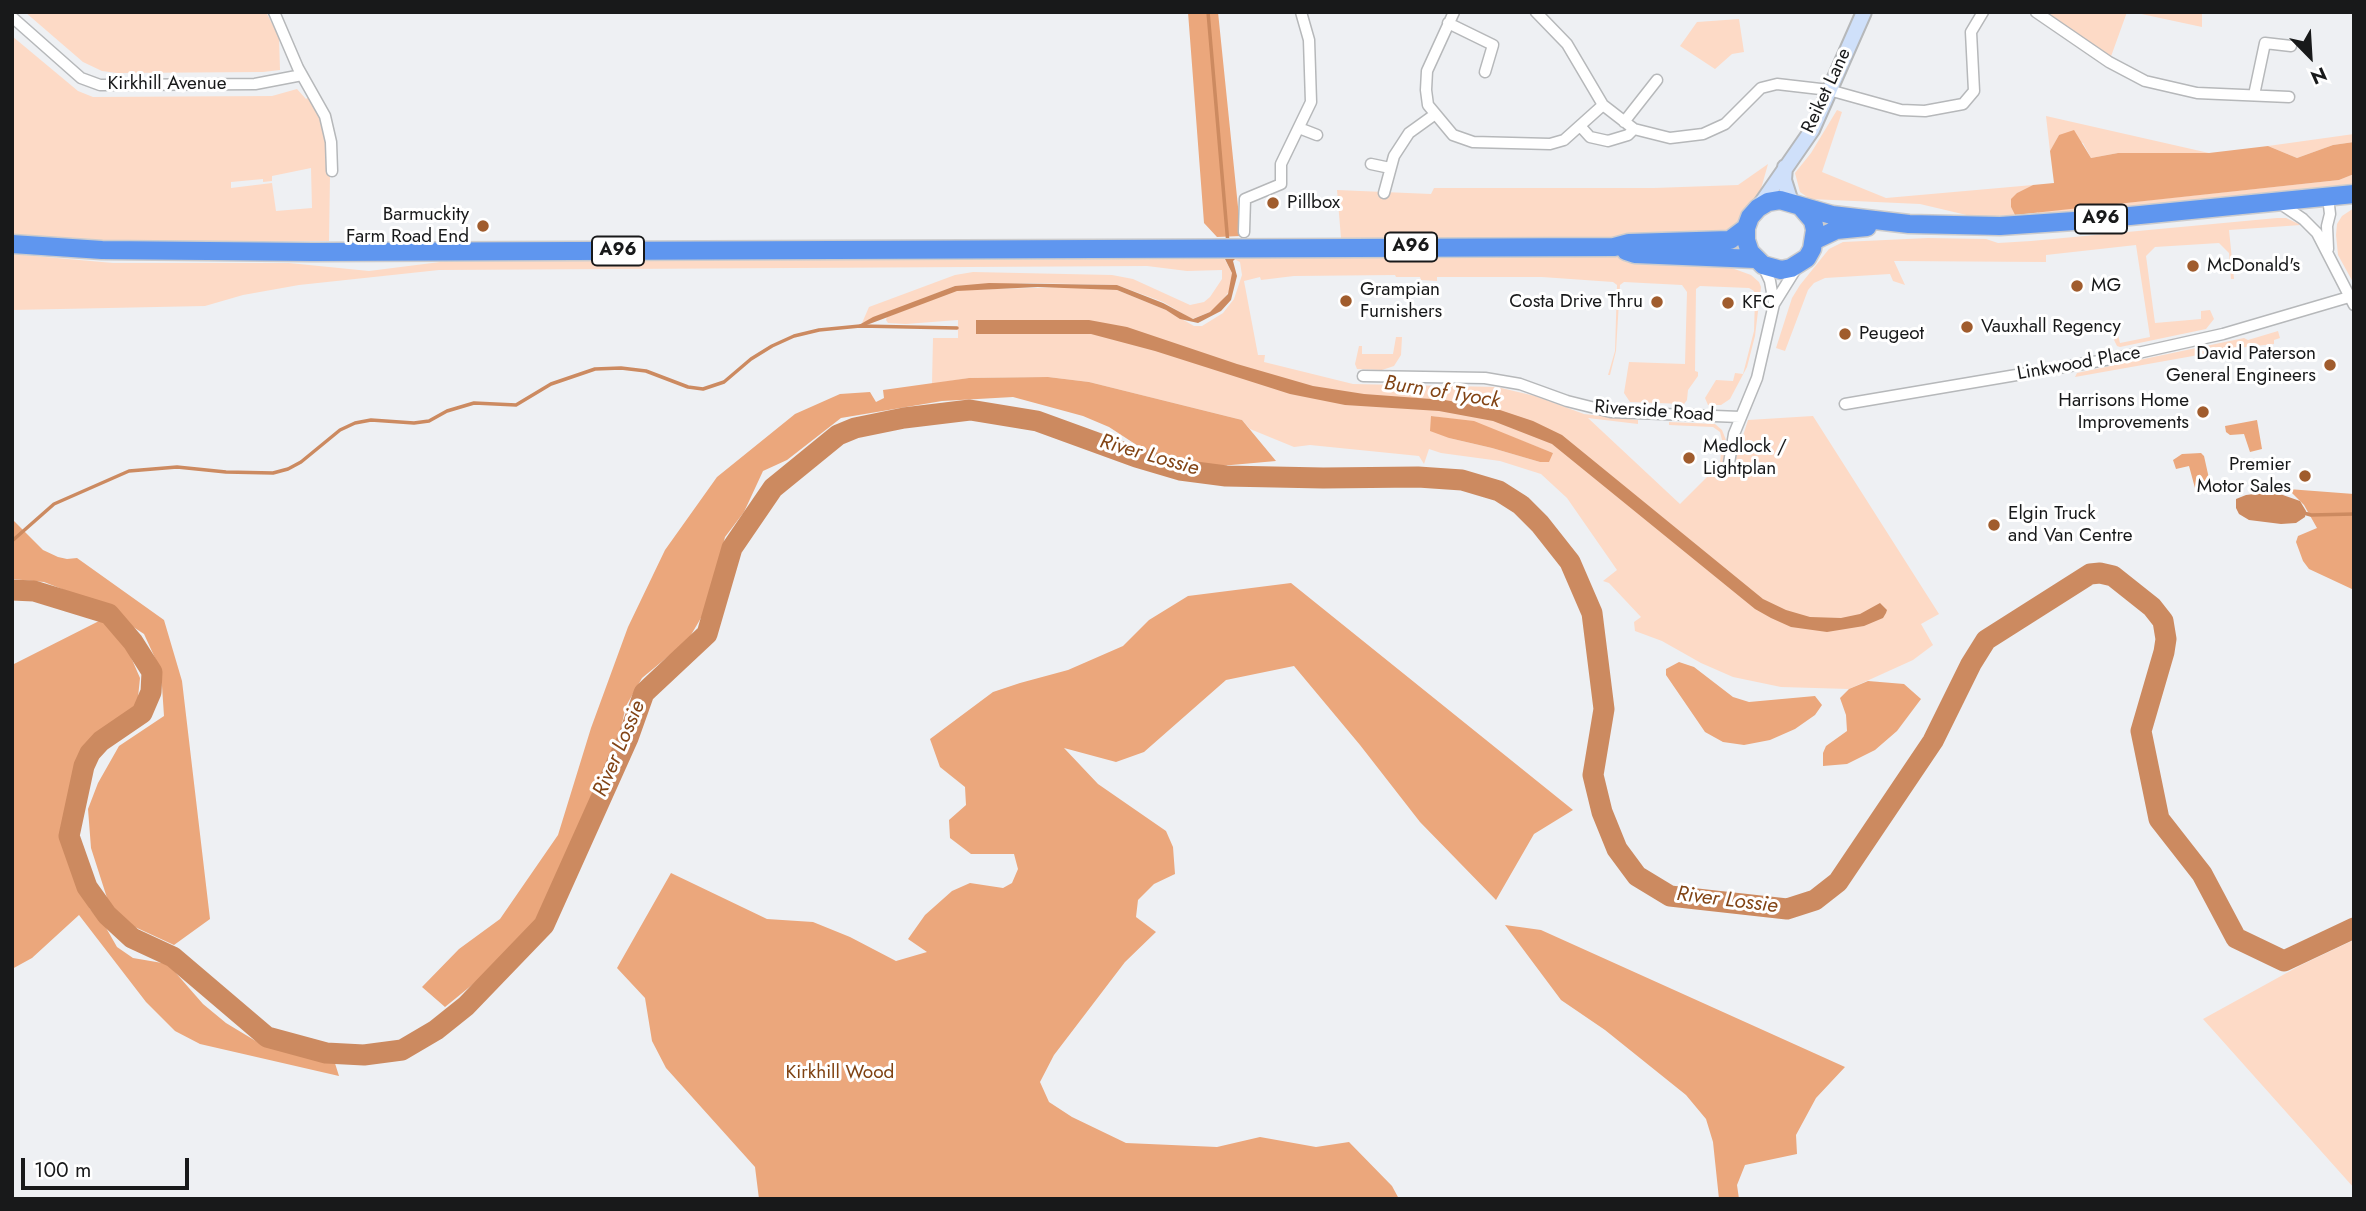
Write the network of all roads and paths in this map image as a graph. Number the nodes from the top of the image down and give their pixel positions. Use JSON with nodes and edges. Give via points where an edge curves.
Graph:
{"nodes":[{"id":1,"x":274,"y":12,"type":"edge"},
{"id":2,"x":1301,"y":12,"type":"edge"},
{"id":3,"x":1454,"y":12,"type":"edge"},
{"id":4,"x":1536,"y":12,"type":"edge"},
{"id":5,"x":1864,"y":12,"type":"edge"},
{"id":6,"x":1983,"y":12,"type":"edge"},
{"id":7,"x":2036,"y":12,"type":"edge"},
{"id":8,"x":12,"y":17,"type":"edge"},
{"id":9,"x":1448,"y":23,"type":"junction"},
{"id":10,"x":2291,"y":46,"type":"dead end"},
{"id":11,"x":1485,"y":72,"type":"dead end"},
{"id":12,"x":302,"y":75,"type":"junction"},
{"id":13,"x":1657,"y":80,"type":"dead end"},
{"id":14,"x":1829,"y":90,"type":"junction"},
{"id":15,"x":2254,"y":94,"type":"junction"},
{"id":16,"x":2289,"y":97,"type":"dead end"},
{"id":17,"x":1602,"y":105,"type":"junction"},
{"id":18,"x":1434,"y":115,"type":"junction"},
{"id":19,"x":1624,"y":122,"type":"junction"},
{"id":20,"x":1581,"y":127,"type":"junction"},
{"id":21,"x":1299,"y":128,"type":"junction"},
{"id":22,"x":1633,"y":129,"type":"junction"},
{"id":23,"x":1317,"y":135,"type":"dead end"},
{"id":24,"x":1371,"y":164,"type":"dead end"},
{"id":25,"x":1786,"y":167,"type":"junction"},
{"id":26,"x":1390,"y":168,"type":"junction"},
{"id":27,"x":332,"y":171,"type":"dead end"},
{"id":28,"x":1384,"y":193,"type":"dead end"},
{"id":29,"x":2354,"y":194,"type":"edge"},
{"id":30,"x":2328,"y":197,"type":"junction"},
{"id":31,"x":2277,"y":202,"type":"junction"},
{"id":32,"x":1796,"y":204,"type":"junction"},
{"id":33,"x":1758,"y":208,"type":"junction"},
{"id":34,"x":1909,"y":224,"type":"junction"},
{"id":35,"x":1746,"y":228,"type":"junction"},
{"id":36,"x":1815,"y":240,"type":"junction"},
{"id":37,"x":1234,"y":242,"type":"junction"},
{"id":38,"x":12,"y":244,"type":"edge"},
{"id":39,"x":1614,"y":247,"type":"junction"},
{"id":40,"x":2328,"y":253,"type":"junction"},
{"id":41,"x":1759,"y":262,"type":"junction"},
{"id":42,"x":1800,"y":264,"type":"junction"},
{"id":43,"x":2352,"y":301,"type":"edge"},
{"id":44,"x":1774,"y":304,"type":"junction"},
{"id":45,"x":1363,"y":376,"type":"dead end"},
{"id":46,"x":1845,"y":404,"type":"dead end"},
{"id":47,"x":1740,"y":417,"type":"junction"},
{"id":48,"x":1729,"y":463,"type":"dead end"}],
"edges":[{"from":1,"to":12,"type":"street"},
{"from":2,"to":21,"type":"street","via":[[1309,40],[1311,102]]},
{"from":3,"to":9,"type":"street"},
{"from":4,"to":17,"type":"street","via":[[1567,44]]},
{"from":5,"to":14,"type":"street","name":"Reiket Lane"},
{"from":6,"to":14,"type":"street","via":[[1971,32],[1974,91],[1964,104],[1901,110]]},
{"from":7,"to":15,"type":"street","via":[[2145,81],[2197,93]]},
{"from":8,"to":12,"type":"street","name":"Kirkhill Avenue","via":[[81,78],[100,85],[255,84]]},
{"from":9,"to":11,"type":"street","via":[[1493,45]]},
{"from":9,"to":18,"type":"street","via":[[1427,71],[1428,105]]},
{"from":10,"to":15,"type":"street","via":[[2265,43]]},
{"from":12,"to":27,"type":"street","via":[[325,116]]},
{"from":13,"to":19,"type":"street"},
{"from":14,"to":22,"type":"street","via":[[1798,85],[1761,88],[1725,124],[1686,138]]},
{"from":14,"to":25,"type":"street","name":"Reiket Lane","via":[[1812,130]]},
{"from":15,"to":16,"type":"street"},
{"from":17,"to":19,"type":"street"},
{"from":17,"to":20,"type":"street"},
{"from":18,"to":20,"type":"street","via":[[1453,135],[1472,142],[1550,145]]},
{"from":18,"to":26,"type":"street","via":[[1409,133]]},
{"from":19,"to":22,"type":"street"},
{"from":20,"to":22,"type":"street","via":[[1590,137],[1608,141]]},
{"from":21,"to":23,"type":"street"},
{"from":21,"to":37,"type":"street","via":[[1281,164],[1281,184],[1245,199]]},
{"from":24,"to":26,"type":"street"},
{"from":25,"to":32,"type":"street","via":[[1784,180]]},
{"from":25,"to":33,"type":"street","name":"Reiket Lane"},
{"from":26,"to":28,"type":"street"},
{"from":29,"to":30,"type":"highway","number":"A96"},
{"from":30,"to":31,"type":"highway","number":"A96"},
{"from":30,"to":40,"type":"street"},
{"from":31,"to":34,"type":"highway","number":"A96","via":[[2032,225]]},
{"from":31,"to":40,"type":"street","via":[[2310,226]]},
{"from":32,"to":33,"type":"highway","number":"A96","via":[[1780,200]]},
{"from":32,"to":34,"type":"highway","number":"A96","via":[[1828,215]]},
{"from":32,"to":36,"type":"highway","via":[[1813,221]]},
{"from":33,"to":35,"type":"highway"},
{"from":34,"to":36,"type":"highway","number":"A96","via":[[1836,230]]},
{"from":35,"to":39,"type":"highway","number":"A96","via":[[1730,240]]},
{"from":35,"to":41,"type":"highway","via":[[1746,240]]},
{"from":36,"to":42,"type":"highway"},
{"from":37,"to":38,"type":"highway","number":"A96","via":[[313,252],[102,250]]},
{"from":37,"to":39,"type":"highway","number":"A96"},
{"from":39,"to":41,"type":"highway","number":"A96","via":[[1635,254]]},
{"from":40,"to":43,"type":"street"},
{"from":41,"to":42,"type":"highway","number":"A96","via":[[1781,270]]},
{"from":41,"to":44,"type":"street","via":[[1770,281]]},
{"from":42,"to":44,"type":"street"},
{"from":43,"to":46,"type":"street","name":"Linkwood Place","via":[[2124,356]]},
{"from":44,"to":47,"type":"street","via":[[1757,378]]},
{"from":45,"to":47,"type":"street","name":"Riverside Road","via":[[1485,379],[1520,384],[1611,412]]},
{"from":47,"to":48,"type":"street"}]}
